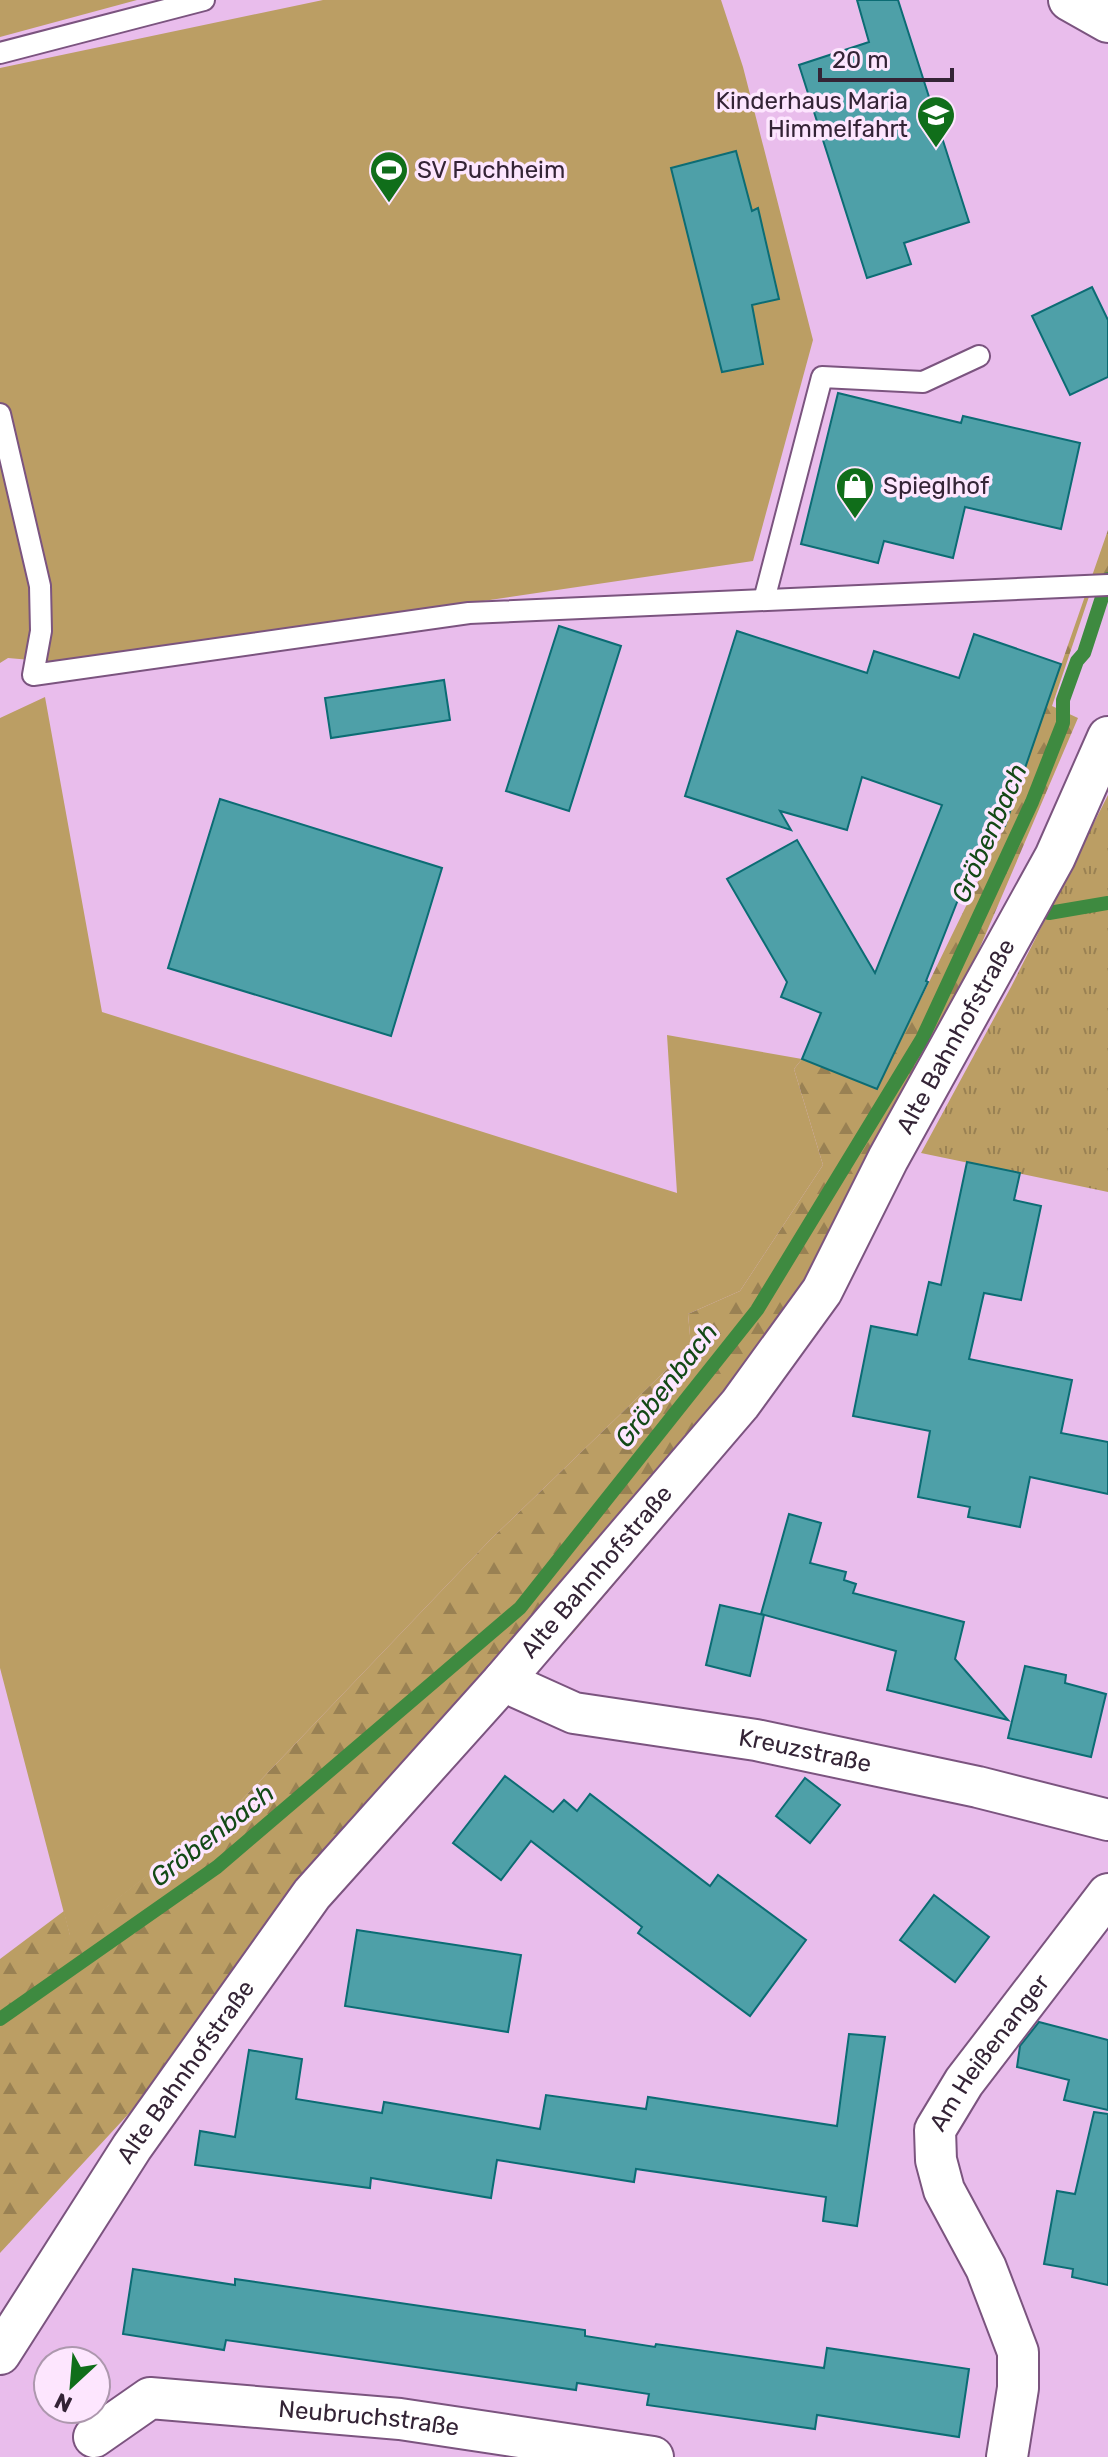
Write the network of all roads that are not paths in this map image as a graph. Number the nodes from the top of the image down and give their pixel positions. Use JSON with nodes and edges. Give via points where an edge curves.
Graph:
{"nodes":[{"id":1,"x":204,"y":0,"type":"edge"},
{"id":2,"x":1069,"y":0,"type":"edge"},
{"id":3,"x":1108,"y":22,"type":"edge"},
{"id":4,"x":0,"y":53,"type":"edge"},
{"id":5,"x":979,"y":356,"type":"dead end"},
{"id":6,"x":0,"y":414,"type":"edge"},
{"id":7,"x":1099,"y":584,"type":"edge"},
{"id":8,"x":764,"y":600,"type":"junction"},
{"id":9,"x":1108,"y":737,"type":"edge"},
{"id":10,"x":503,"y":1681,"type":"junction"},
{"id":11,"x":1108,"y":1820,"type":"edge"},
{"id":12,"x":1108,"y":1894,"type":"edge"},
{"id":13,"x":0,"y":2354,"type":"edge"},
{"id":14,"x":94,"y":2437,"type":"dead end"},
{"id":15,"x":653,"y":2457,"type":"edge"},
{"id":16,"x":1007,"y":2457,"type":"edge"}],
"edges":[{"from":1,"to":4,"type":"lane"},
{"from":2,"to":3,"type":"street"},
{"from":5,"to":8,"type":"lane","via":[[923,382],[822,377]]},
{"from":6,"to":8,"type":"lane","via":[[40,586],[41,631],[33,675],[469,613]]},
{"from":7,"to":8,"type":"lane"},
{"from":9,"to":10,"type":"street","name":"Alte Bahnhofstraße","via":[[1055,857],[895,1146],[822,1291],[740,1404]]},
{"from":10,"to":11,"type":"street","name":"Kreuzstraße","via":[[574,1713],[756,1740]]},
{"from":10,"to":13,"type":"street","name":"Alte Bahnhofstraße","via":[[312,1894],[132,2147]]},
{"from":12,"to":16,"type":"street","name":"Am Heißenanger","via":[[964,2082],[935,2130],[944,2190],[995,2288],[1018,2352]]},
{"from":14,"to":15,"type":"street","name":"Neubruchstraße","via":[[150,2398],[400,2419]]}]}
